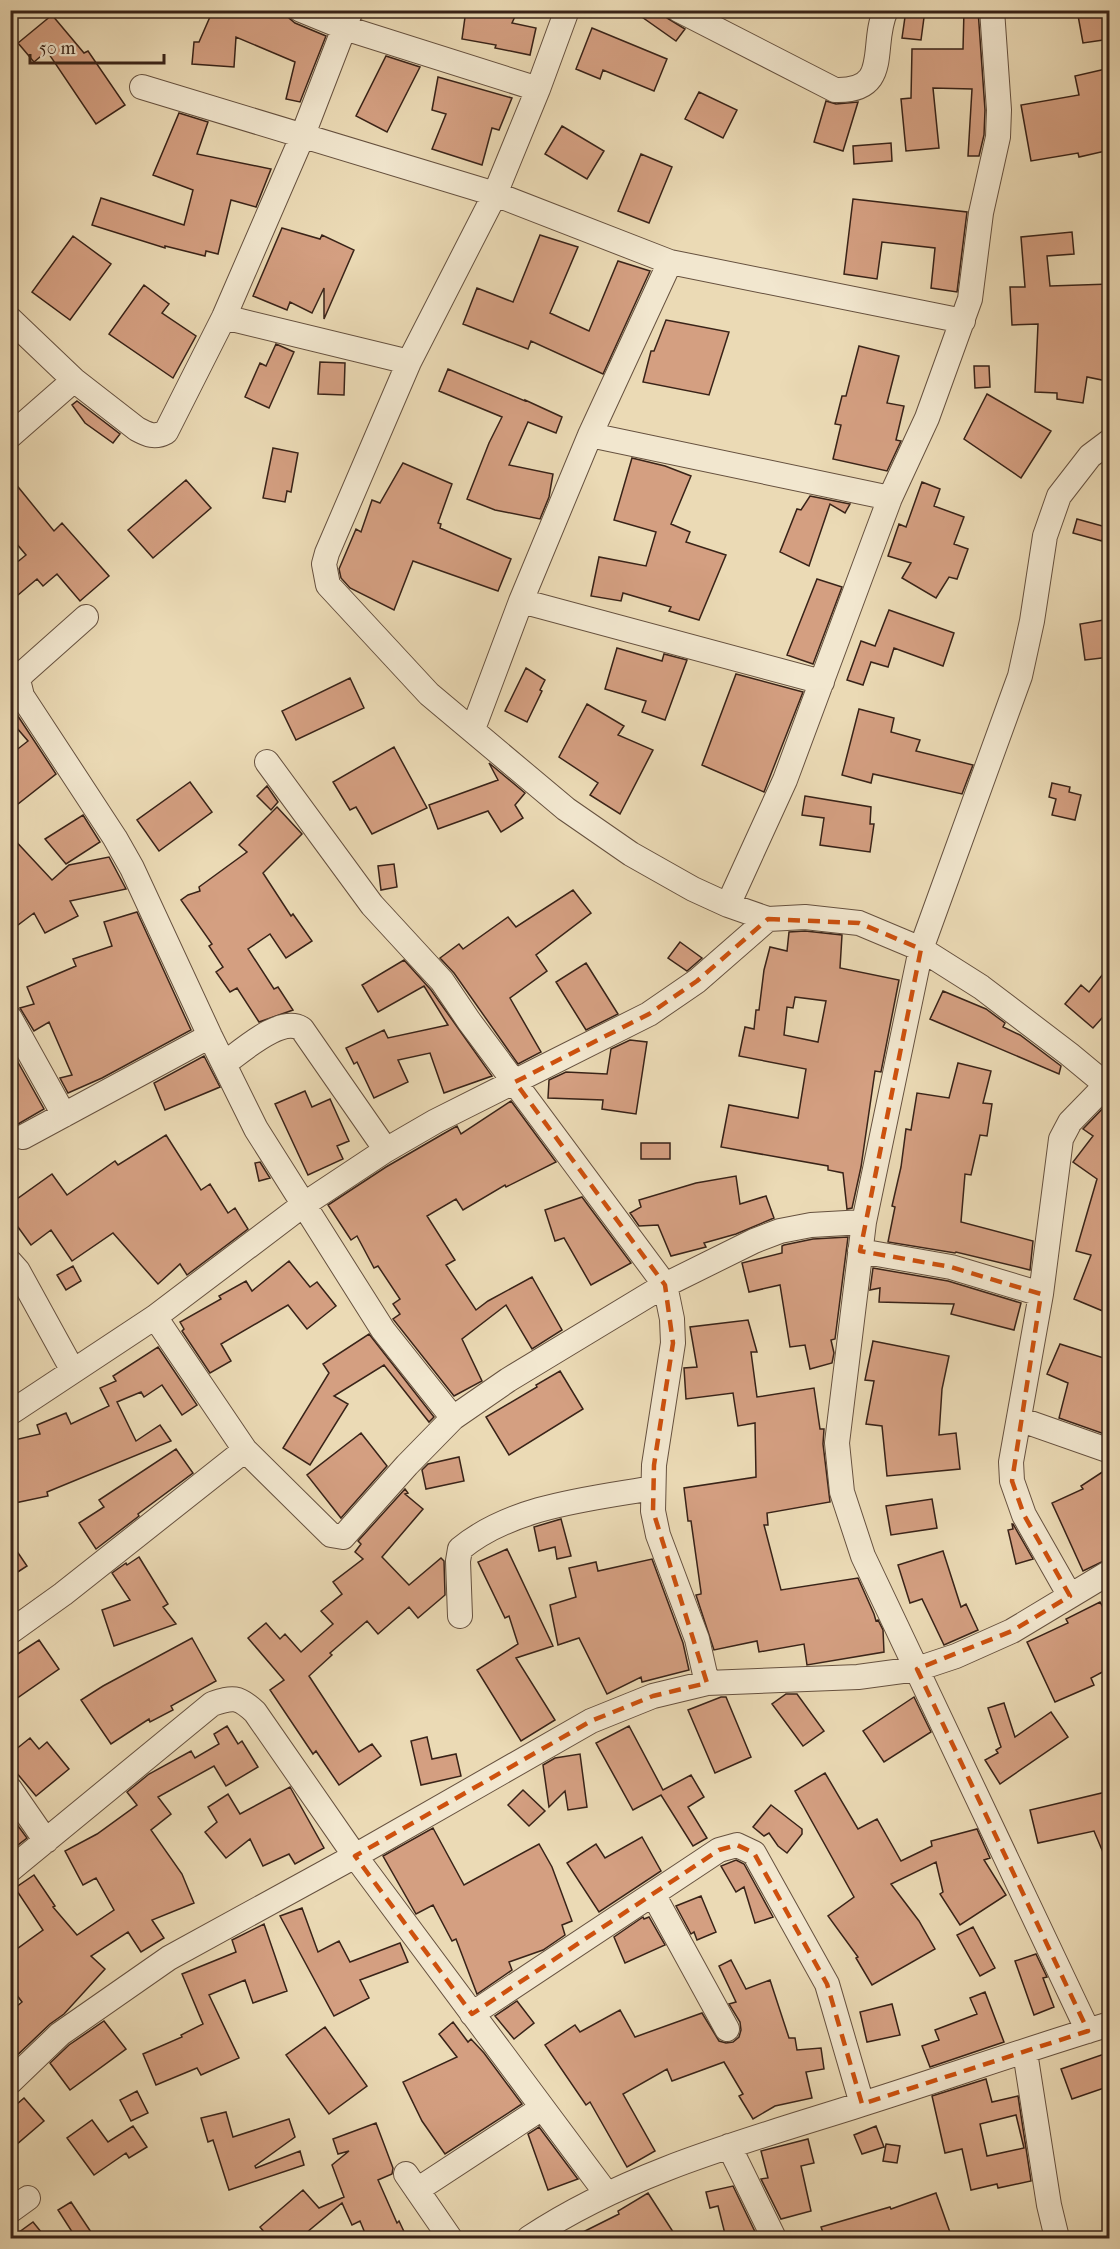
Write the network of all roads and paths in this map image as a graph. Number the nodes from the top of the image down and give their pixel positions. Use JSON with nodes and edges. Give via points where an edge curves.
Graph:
{"nodes":[{"id":1,"x":301,"y":10,"type":"edge"},
{"id":2,"x":567,"y":10,"type":"edge"},
{"id":3,"x":679,"y":10,"type":"edge"},
{"id":4,"x":886,"y":10,"type":"edge"},
{"id":5,"x":992,"y":10,"type":"edge"},
{"id":6,"x":348,"y":20,"type":"edge"},
{"id":7,"x":142,"y":87,"type":"dead end"},
{"id":8,"x":538,"y":89,"type":"junction"},
{"id":9,"x":302,"y":137,"type":"junction"},
{"id":10,"x":495,"y":194,"type":"junction"},
{"id":11,"x":670,"y":262,"type":"junction"},
{"id":12,"x":224,"y":317,"type":"junction"},
{"id":13,"x":10,"y":318,"type":"edge"},
{"id":14,"x":963,"y":321,"type":"junction"},
{"id":15,"x":409,"y":362,"type":"junction"},
{"id":16,"x":74,"y":380,"type":"junction"},
{"id":17,"x":590,"y":435,"type":"junction"},
{"id":18,"x":10,"y":436,"type":"edge"},
{"id":19,"x":1110,"y":441,"type":"edge"},
{"id":20,"x":890,"y":498,"type":"junction"},
{"id":21,"x":520,"y":601,"type":"junction"},
{"id":22,"x":86,"y":617,"type":"dead end"},
{"id":23,"x":822,"y":682,"type":"junction"},
{"id":24,"x":473,"y":729,"type":"junction"},
{"id":25,"x":267,"y":762,"type":"dead end"},
{"id":26,"x":728,"y":905,"type":"junction"},
{"id":27,"x":768,"y":919,"type":"junction"},
{"id":28,"x":921,"y":949,"type":"junction"},
{"id":29,"x":10,"y":1018,"type":"edge"},
{"id":30,"x":210,"y":1036,"type":"junction"},
{"id":31,"x":224,"y":1064,"type":"junction"},
{"id":32,"x":515,"y":1082,"type":"junction"},
{"id":33,"x":1108,"y":1086,"type":"edge"},
{"id":34,"x":64,"y":1115,"type":"junction"},
{"id":35,"x":23,"y":1137,"type":"dead end"},
{"id":36,"x":386,"y":1150,"type":"junction"},
{"id":37,"x":303,"y":1205,"type":"junction"},
{"id":38,"x":864,"y":1222,"type":"junction"},
{"id":39,"x":860,"y":1251,"type":"junction"},
{"id":40,"x":10,"y":1262,"type":"edge"},
{"id":41,"x":665,"y":1285,"type":"junction"},
{"id":42,"x":1041,"y":1294,"type":"junction"},
{"id":43,"x":155,"y":1317,"type":"junction"},
{"id":44,"x":73,"y":1371,"type":"junction"},
{"id":45,"x":10,"y":1413,"type":"edge"},
{"id":46,"x":453,"y":1418,"type":"junction"},
{"id":47,"x":1019,"y":1419,"type":"junction"},
{"id":48,"x":245,"y":1450,"type":"junction"},
{"id":49,"x":1110,"y":1451,"type":"edge"},
{"id":50,"x":654,"y":1488,"type":"junction"},
{"id":51,"x":1110,"y":1572,"type":"edge"},
{"id":52,"x":1070,"y":1596,"type":"junction"},
{"id":53,"x":460,"y":1616,"type":"dead end"},
{"id":54,"x":10,"y":1632,"type":"edge"},
{"id":55,"x":917,"y":1669,"type":"junction"},
{"id":56,"x":707,"y":1683,"type":"junction"},
{"id":57,"x":10,"y":1789,"type":"edge"},
{"id":58,"x":46,"y":1841,"type":"junction"},
{"id":59,"x":355,"y":1856,"type":"junction"},
{"id":60,"x":10,"y":1870,"type":"edge"},
{"id":61,"x":653,"y":1894,"type":"junction"},
{"id":62,"x":472,"y":2014,"type":"junction"},
{"id":63,"x":1099,"y":2028,"type":"edge"},
{"id":64,"x":728,"y":2029,"type":"dead end"},
{"id":65,"x":1025,"y":2052,"type":"junction"},
{"id":66,"x":10,"y":2082,"type":"edge"},
{"id":67,"x":862,"y":2104,"type":"junction"},
{"id":68,"x":542,"y":2108,"type":"junction"},
{"id":69,"x":729,"y":2146,"type":"junction"},
{"id":70,"x":606,"y":2193,"type":"junction"},
{"id":71,"x":450,"y":2238,"type":"edge"},
{"id":72,"x":529,"y":2238,"type":"edge"},
{"id":73,"x":774,"y":2238,"type":"edge"},
{"id":74,"x":1057,"y":2238,"type":"edge"}],
"edges":[{"from":1,"to":6,"type":"street"},
{"from":2,"to":8,"type":"street"},
{"from":3,"to":4,"type":"street","via":[[835,90],[852,90],[866,83],[875,69]]},
{"from":5,"to":14,"type":"street","via":[[998,137]]},
{"from":6,"to":8,"type":"street"},
{"from":6,"to":9,"type":"street"},
{"from":7,"to":9,"type":"street"},
{"from":8,"to":10,"type":"street"},
{"from":9,"to":10,"type":"street"},
{"from":9,"to":12,"type":"street"},
{"from":10,"to":11,"type":"street"},
{"from":10,"to":15,"type":"street"},
{"from":11,"to":14,"type":"street"},
{"from":11,"to":17,"type":"street"},
{"from":12,"to":15,"type":"street"},
{"from":12,"to":16,"type":"street","via":[[172,423],[159,436],[136,429]]},
{"from":13,"to":16,"type":"street"},
{"from":14,"to":20,"type":"street","via":[[927,418]]},
{"from":15,"to":24,"type":"street","via":[[327,552],[325,576],[336,596],[429,694]]},
{"from":16,"to":18,"type":"street"},
{"from":17,"to":20,"type":"street"},
{"from":17,"to":21,"type":"street"},
{"from":19,"to":28,"type":"street","via":[[1090,456],[1059,496],[1045,536],[1020,676]]},
{"from":20,"to":23,"type":"street"},
{"from":21,"to":23,"type":"street"},
{"from":21,"to":24,"type":"street"},
{"from":22,"to":30,"type":"street","via":[[23,673],[18,687],[132,868]]},
{"from":23,"to":26,"type":"street","via":[[785,780]]},
{"from":24,"to":26,"type":"street","via":[[566,809],[631,854],[693,890]]},
{"from":25,"to":32,"type":"street","via":[[372,905],[442,981]]},
{"from":26,"to":27,"type":"street"},
{"from":27,"to":28,"type":"street","via":[[814,917],[859,923]]},
{"from":27,"to":32,"type":"street","via":[[697,981],[649,1014]]},
{"from":28,"to":33,"type":"street","via":[[981,987]]},
{"from":28,"to":38,"type":"street"},
{"from":29,"to":34,"type":"street"},
{"from":30,"to":31,"type":"street"},
{"from":30,"to":34,"type":"street"},
{"from":31,"to":36,"type":"street","via":[[280,1026],[296,1025]]},
{"from":31,"to":37,"type":"street","via":[[256,1129]]},
{"from":32,"to":36,"type":"street"},
{"from":32,"to":41,"type":"street"},
{"from":33,"to":42,"type":"street","via":[[1070,1122],[1061,1138]]},
{"from":34,"to":35,"type":"street"},
{"from":36,"to":37,"type":"street"},
{"from":37,"to":43,"type":"street"},
{"from":37,"to":46,"type":"street","via":[[383,1330]]},
{"from":38,"to":39,"type":"street"},
{"from":38,"to":41,"type":"street","via":[[780,1231]]},
{"from":39,"to":42,"type":"street","via":[[951,1267]]},
{"from":39,"to":55,"type":"street","via":[[837,1443],[842,1492],[863,1556]]},
{"from":40,"to":44,"type":"street"},
{"from":41,"to":46,"type":"street"},
{"from":41,"to":50,"type":"street","via":[[673,1343]]},
{"from":42,"to":47,"type":"street"},
{"from":43,"to":44,"type":"street"},
{"from":43,"to":48,"type":"street"},
{"from":44,"to":45,"type":"street"},
{"from":46,"to":48,"type":"street","via":[[343,1537],[331,1535]]},
{"from":47,"to":49,"type":"street"},
{"from":47,"to":52,"type":"street","via":[[1011,1481],[1024,1515]]},
{"from":48,"to":54,"type":"street"},
{"from":50,"to":53,"type":"street","via":[[557,1504],[524,1514],[472,1539],[460,1549],[458,1561]]},
{"from":50,"to":56,"type":"street","via":[[658,1535],[697,1639]]},
{"from":51,"to":52,"type":"street"},
{"from":52,"to":55,"type":"street","via":[[1012,1631]]},
{"from":55,"to":56,"type":"street","via":[[858,1677]]},
{"from":55,"to":63,"type":"street"},
{"from":56,"to":59,"type":"street","via":[[653,1696],[591,1721]]},
{"from":57,"to":58,"type":"street"},
{"from":58,"to":59,"type":"street","via":[[212,1704],[228,1698],[242,1700],[255,1712]]},
{"from":58,"to":60,"type":"street"},
{"from":59,"to":62,"type":"street"},
{"from":59,"to":66,"type":"street","via":[[169,1958],[60,2034]]},
{"from":61,"to":62,"type":"street"},
{"from":61,"to":64,"type":"street"},
{"from":61,"to":67,"type":"street","via":[[728,1846],[737,1845],[754,1853],[827,1984]]},
{"from":62,"to":68,"type":"street"},
{"from":63,"to":65,"type":"street"},
{"from":65,"to":67,"type":"street"},
{"from":65,"to":74,"type":"street"},
{"from":67,"to":69,"type":"street"},
{"from":68,"to":70,"type":"street"},
{"from":68,"to":71,"type":"street","via":[[411,2182]]},
{"from":69,"to":70,"type":"street"},
{"from":69,"to":73,"type":"street"},
{"from":70,"to":72,"type":"street"}]}
